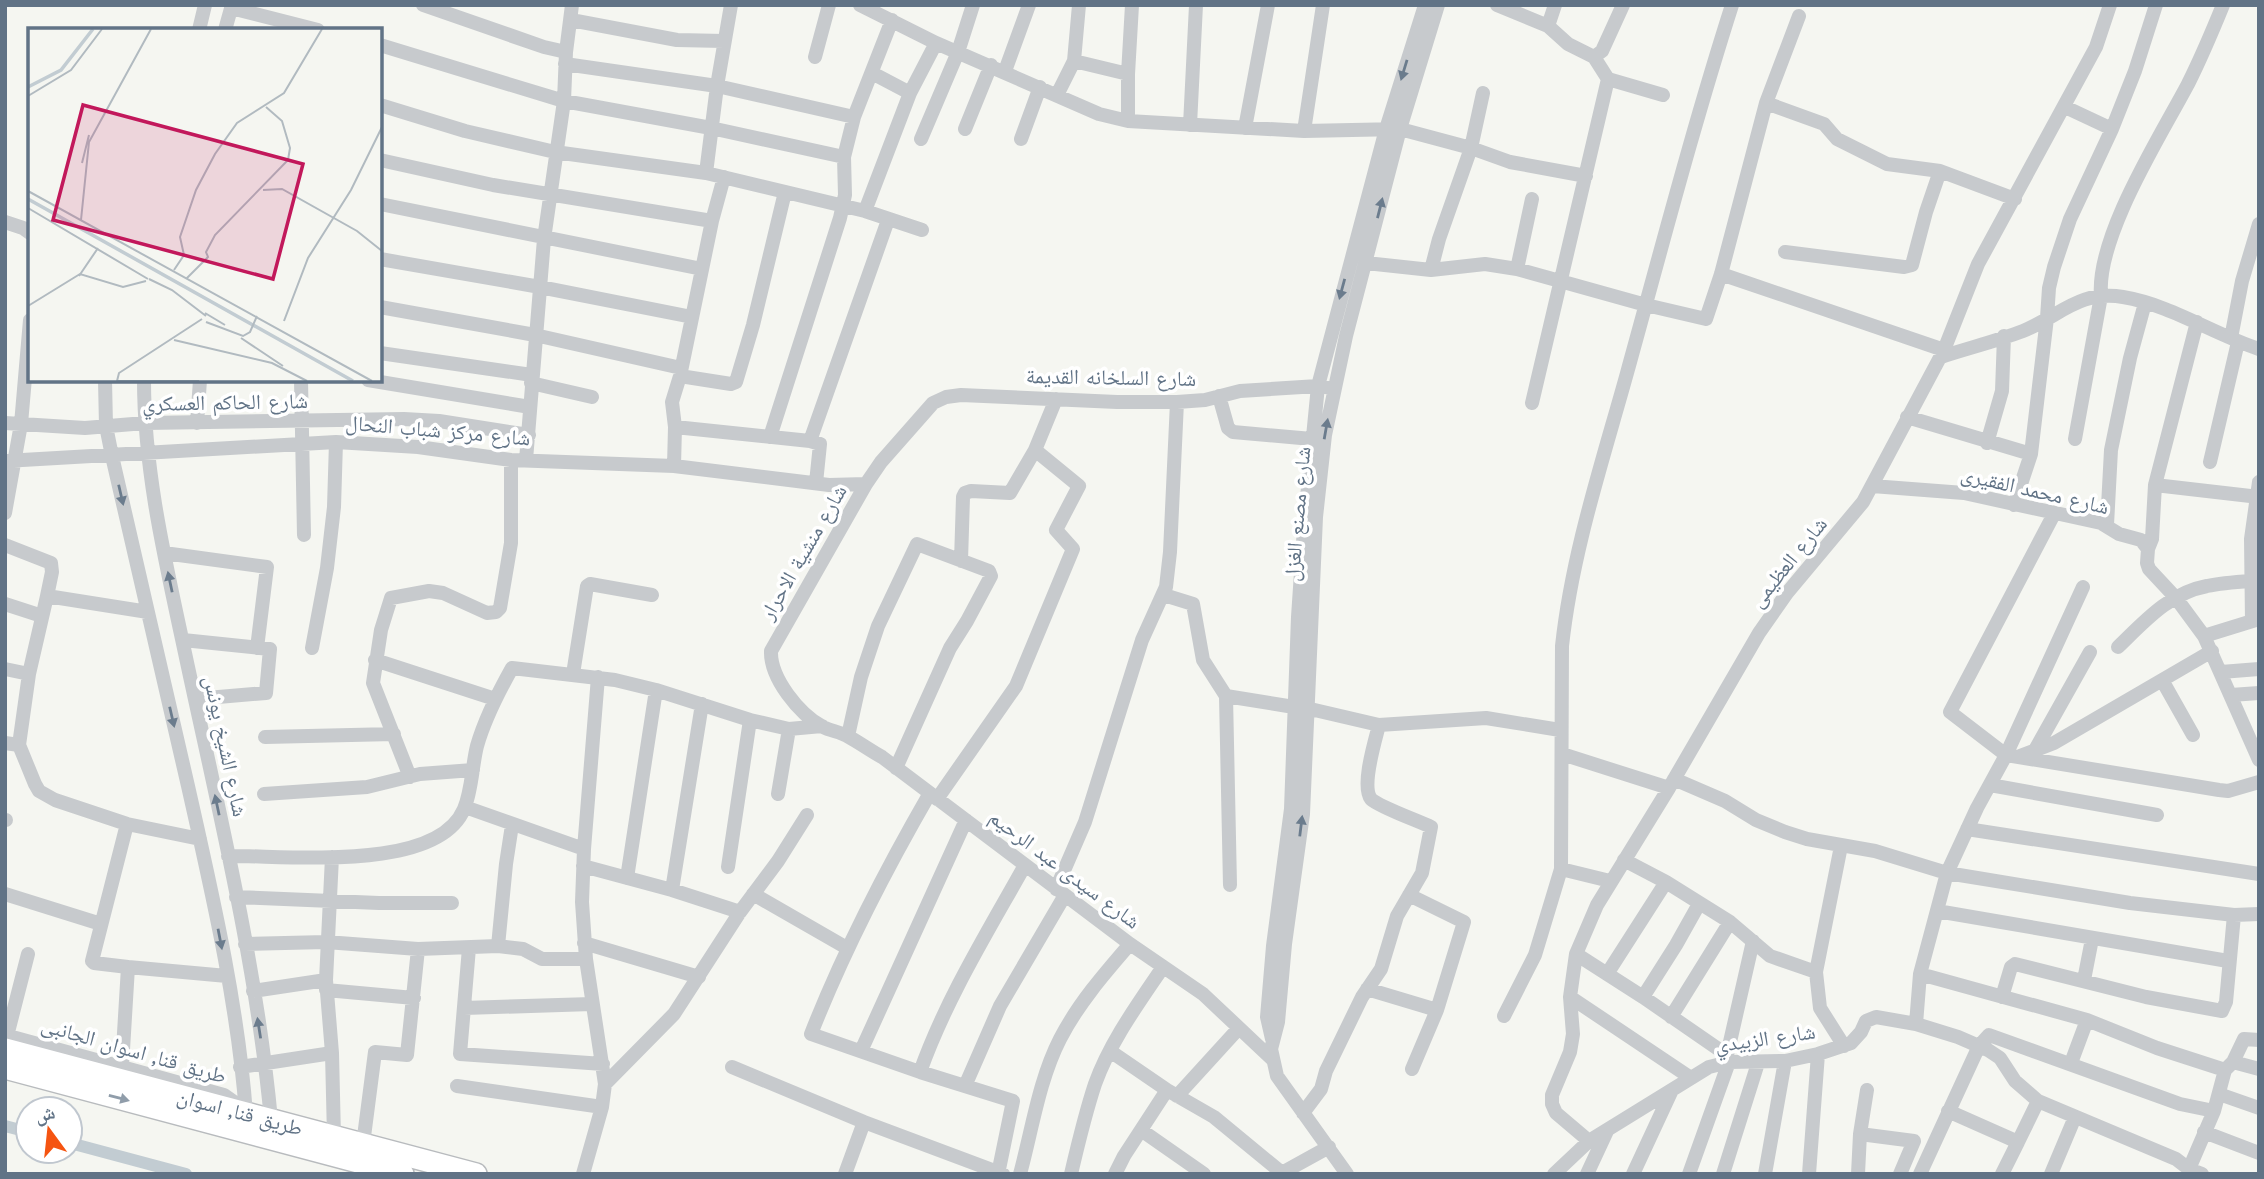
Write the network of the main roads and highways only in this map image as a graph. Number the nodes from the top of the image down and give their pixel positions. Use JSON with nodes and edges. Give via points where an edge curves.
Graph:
{"nodes":[{"id":1,"x":6,"y":1040,"type":"edge"},
{"id":2,"x":5,"y":1068,"type":"edge"},
{"id":3,"x":366,"y":1154,"type":"junction"},
{"id":4,"x":406,"y":1168,"type":"edge"},
{"id":5,"x":476,"y":1174,"type":"edge"}],
"edges":[{"from":1,"to":3,"type":"highway","name":"طريق قنا, اسوان","via":[[334,1137]]},
{"from":2,"to":3,"type":"highway","name":"طريق قنا, اسوان","one_way":true},
{"from":3,"to":4,"type":"highway","name":"طريق قنا, اسوان"},
{"from":4,"to":5,"type":"highway","name":"طريق قنا, اسوان"}]}
